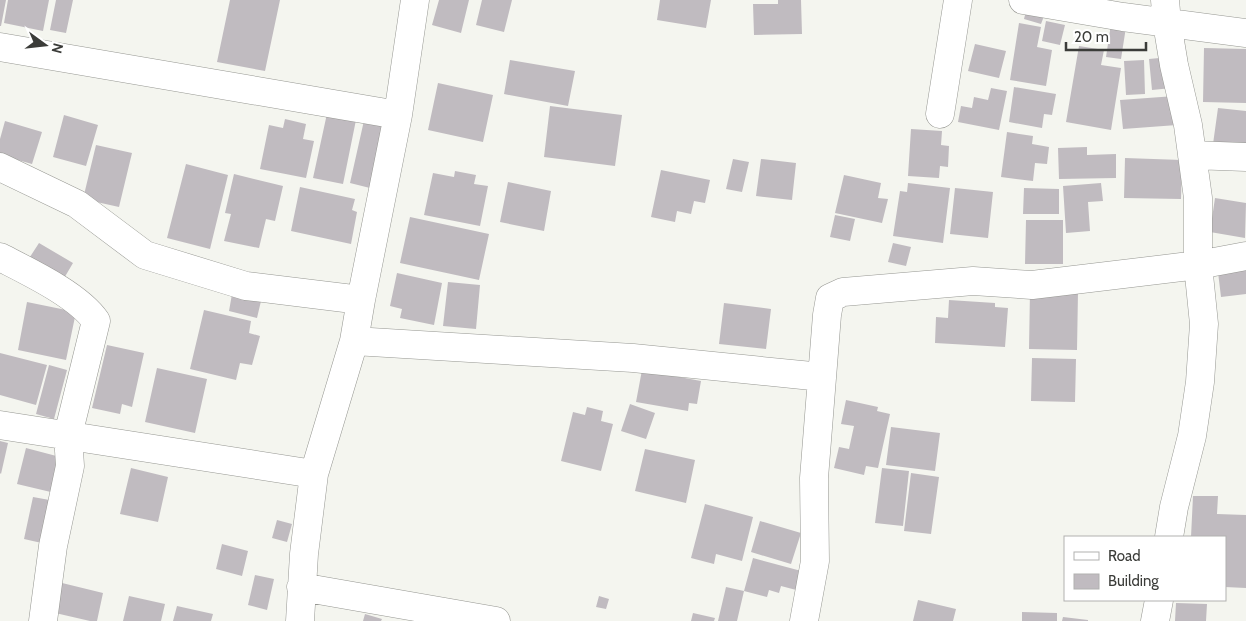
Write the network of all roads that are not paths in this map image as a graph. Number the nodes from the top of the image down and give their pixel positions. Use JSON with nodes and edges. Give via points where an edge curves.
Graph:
{"nodes":[{"id":1,"x":415,"y":0,"type":"edge"},
{"id":2,"x":958,"y":0,"type":"edge"},
{"id":3,"x":1037,"y":1,"type":"edge"},
{"id":4,"x":1166,"y":11,"type":"edge"},
{"id":5,"x":1246,"y":33,"type":"edge"},
{"id":6,"x":0,"y":47,"type":"edge"},
{"id":7,"x":940,"y":114,"type":"dead end"},
{"id":8,"x":398,"y":116,"type":"junction"},
{"id":9,"x":1192,"y":155,"type":"junction"},
{"id":10,"x":1246,"y":157,"type":"edge"},
{"id":11,"x":0,"y":167,"type":"edge"},
{"id":12,"x":1246,"y":256,"type":"edge"},
{"id":13,"x":0,"y":257,"type":"edge"},
{"id":14,"x":1198,"y":265,"type":"junction"},
{"id":15,"x":361,"y":300,"type":"junction"},
{"id":16,"x":354,"y":340,"type":"junction"},
{"id":17,"x":822,"y":377,"type":"junction"},
{"id":18,"x":0,"y":425,"type":"edge"},
{"id":19,"x":68,"y":435,"type":"junction"},
{"id":20,"x":314,"y":474,"type":"junction"},
{"id":21,"x":1169,"y":536,"type":"edge"},
{"id":22,"x":301,"y":586,"type":"junction"},
{"id":23,"x":1159,"y":601,"type":"edge"},
{"id":24,"x":42,"y":621,"type":"edge"},
{"id":25,"x":300,"y":621,"type":"edge"},
{"id":26,"x":496,"y":621,"type":"edge"},
{"id":27,"x":804,"y":621,"type":"edge"},
{"id":28,"x":1155,"y":621,"type":"edge"}],
"edges":[{"from":1,"to":8,"type":"street"},
{"from":2,"to":7,"type":"street"},
{"from":3,"to":4,"type":"street"},
{"from":4,"to":5,"type":"street"},
{"from":4,"to":9,"type":"street"},
{"from":6,"to":8,"type":"street"},
{"from":8,"to":15,"type":"street"},
{"from":9,"to":10,"type":"street"},
{"from":9,"to":14,"type":"street","via":[[1198,198]]},
{"from":11,"to":15,"type":"street","via":[[77,204],[145,254],[246,286]]},
{"from":12,"to":14,"type":"street"},
{"from":13,"to":19,"type":"street","via":[[89,310],[96,320]]},
{"from":14,"to":17,"type":"street","via":[[1032,285],[973,281],[843,292],[830,298]]},
{"from":14,"to":21,"type":"street","via":[[1204,324],[1200,382],[1192,436]]},
{"from":15,"to":16,"type":"street"},
{"from":16,"to":17,"type":"street","via":[[633,358]]},
{"from":16,"to":20,"type":"street"},
{"from":17,"to":27,"type":"street","via":[[814,478],[815,561]]},
{"from":18,"to":19,"type":"street"},
{"from":19,"to":20,"type":"street"},
{"from":19,"to":24,"type":"street","via":[[70,466],[53,546]]},
{"from":20,"to":22,"type":"street"},
{"from":22,"to":25,"type":"street"},
{"from":22,"to":26,"type":"street"},
{"from":23,"to":28,"type":"street"}]}
